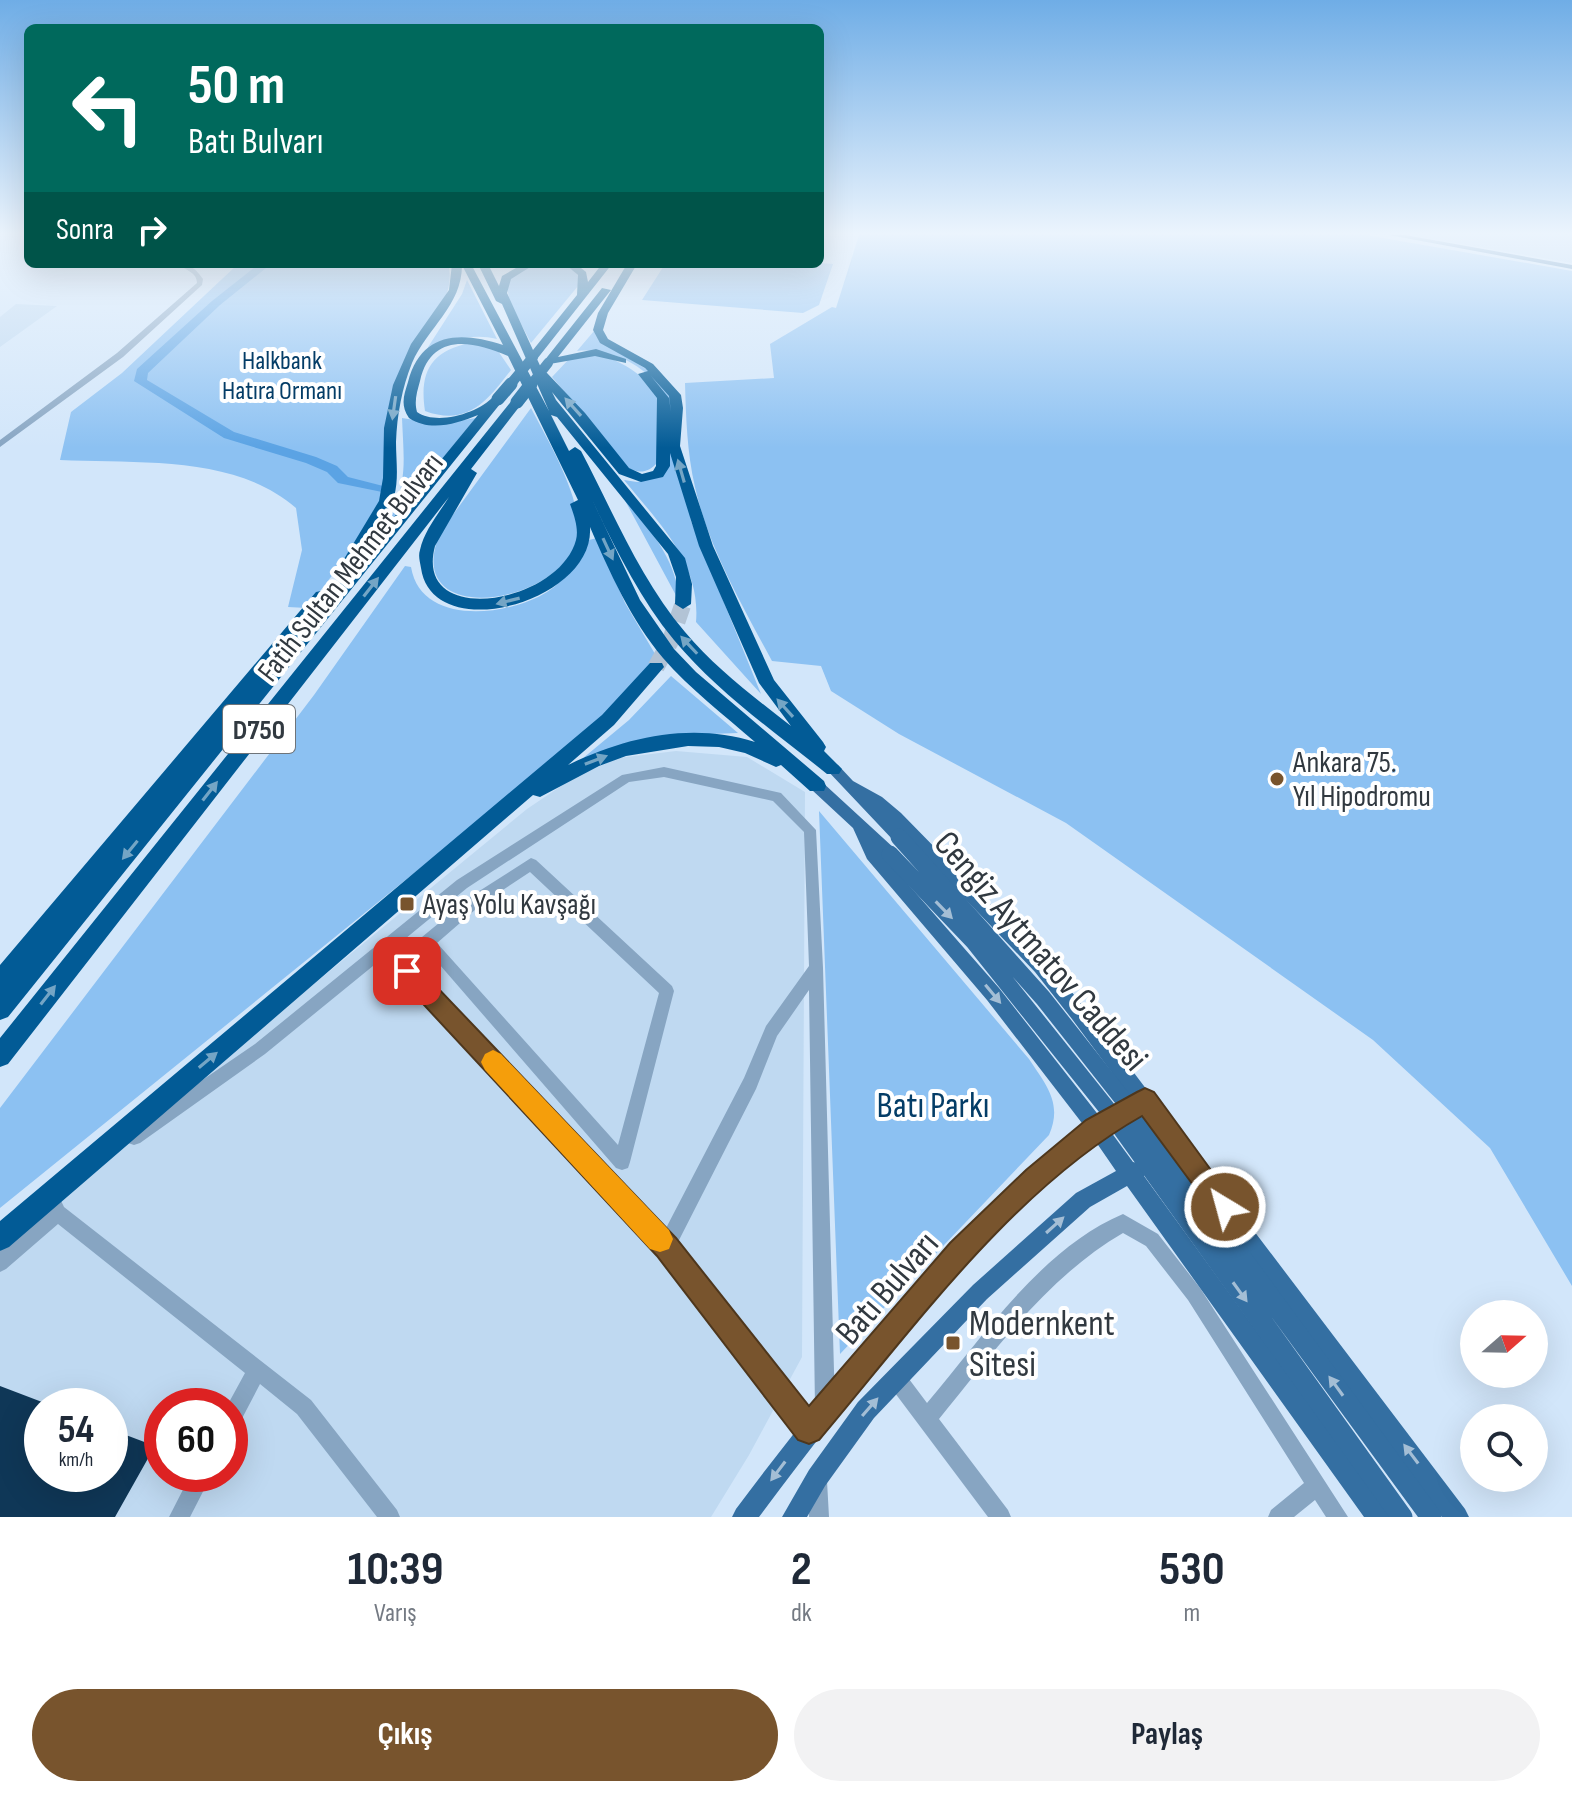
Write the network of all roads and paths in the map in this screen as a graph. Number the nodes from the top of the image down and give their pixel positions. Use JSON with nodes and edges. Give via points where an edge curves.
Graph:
{"nodes":[{"id":1,"x":175,"y":306,"type":"edge"},
{"id":2,"x":445,"y":306,"type":"edge"},
{"id":3,"x":487,"y":306,"type":"edge"},
{"id":4,"x":502,"y":306,"type":"edge"},
{"id":5,"x":508,"y":306,"type":"edge"},
{"id":6,"x":574,"y":306,"type":"edge"},
{"id":7,"x":593,"y":306,"type":"edge"},
{"id":8,"x":607,"y":306,"type":"edge"},
{"id":9,"x":511,"y":353,"type":"junction"},
{"id":10,"x":548,"y":363,"type":"junction"},
{"id":11,"x":530,"y":367,"type":"junction"},
{"id":12,"x":498,"y":399,"type":"junction"},
{"id":13,"x":549,"y":401,"type":"junction"},
{"id":14,"x":0,"y":444,"type":"edge"},
{"id":15,"x":482,"y":445,"type":"junction"},
{"id":16,"x":564,"y":454,"type":"junction"},
{"id":17,"x":349,"y":563,"type":"junction"},
{"id":18,"x":683,"y":604,"type":"tunnel mouth"},
{"id":19,"x":656,"y":667,"type":"tunnel mouth"},
{"id":20,"x":271,"y":676,"type":"junction"},
{"id":21,"x":833,"y":769,"type":"junction"},
{"id":22,"x":847,"y":784,"type":"junction"},
{"id":23,"x":817,"y":786,"type":"junction"},
{"id":24,"x":858,"y":824,"type":"junction"},
{"id":25,"x":894,"y":846,"type":"junction"},
{"id":26,"x":460,"y":848,"type":"junction"},
{"id":27,"x":462,"y":884,"type":"junction"},
{"id":28,"x":478,"y":899,"type":"junction"},
{"id":29,"x":386,"y":949,"type":"junction"},
{"id":30,"x":816,"y":968,"type":"junction"},
{"id":31,"x":0,"y":981,"type":"edge"},
{"id":32,"x":0,"y":1009,"type":"edge"},
{"id":33,"x":1091,"y":1030,"type":"junction"},
{"id":34,"x":0,"y":1056,"type":"edge"},
{"id":35,"x":1047,"y":1062,"type":"junction"},
{"id":36,"x":1145,"y":1100,"type":"junction"},
{"id":37,"x":1095,"y":1128,"type":"junction"},
{"id":38,"x":1175,"y":1140,"type":"junction"},
{"id":39,"x":1129,"y":1176,"type":"junction"},
{"id":40,"x":53,"y":1203,"type":"junction"},
{"id":41,"x":1225,"y":1207,"type":"junction"},
{"id":42,"x":0,"y":1238,"type":"edge"},
{"id":43,"x":1177,"y":1241,"type":"junction"},
{"id":44,"x":666,"y":1247,"type":"junction"},
{"id":45,"x":0,"y":1263,"type":"edge"},
{"id":46,"x":257,"y":1370,"type":"junction"},
{"id":47,"x":896,"y":1378,"type":"junction"},
{"id":48,"x":247,"y":1388,"type":"edge"},
{"id":49,"x":825,"y":1408,"type":"junction"},
{"id":50,"x":927,"y":1418,"type":"junction"},
{"id":51,"x":809,"y":1429,"type":"junction"},
{"id":52,"x":817,"y":1478,"type":"junction"},
{"id":53,"x":1317,"y":1485,"type":"junction"},
{"id":54,"x":192,"y":1492,"type":"edge"},
{"id":55,"x":179,"y":1517,"type":"edge"},
{"id":56,"x":390,"y":1517,"type":"edge"},
{"id":57,"x":744,"y":1517,"type":"edge"},
{"id":58,"x":794,"y":1517,"type":"edge"},
{"id":59,"x":819,"y":1517,"type":"edge"},
{"id":60,"x":1001,"y":1517,"type":"edge"},
{"id":61,"x":1278,"y":1517,"type":"edge"},
{"id":62,"x":1338,"y":1517,"type":"edge"},
{"id":63,"x":1378,"y":1517,"type":"edge"},
{"id":64,"x":1402,"y":1517,"type":"edge"},
{"id":65,"x":1431,"y":1517,"type":"edge"},
{"id":66,"x":1457,"y":1517,"type":"edge"}],
"edges":[{"from":1,"to":14,"type":"street","via":[[120,355]]},
{"from":2,"to":17,"type":"highway","one_way":true,"via":[[409,356],[394,406],[390,490]]},
{"from":3,"to":9,"type":"highway"},
{"from":4,"to":11,"type":"highway"},
{"from":5,"to":11,"type":"highway"},
{"from":6,"to":11,"type":"highway","name":"Fatih Sultan Mehmet Bulvarı","number":"D750"},
{"from":7,"to":10,"type":"highway","name":"Fatih Sultan Mehmet Bulvarı","number":"D750"},
{"from":21,"to":8,"type":"highway","one_way":true,"via":[[767,683],[722,584],[674,446],[675,395],[649,366],[604,341],[598,330]]},
{"from":9,"to":11,"type":"highway"},
{"from":9,"to":12,"type":"highway","via":[[474,340],[434,349],[419,364],[409,405],[420,419],[444,421],[476,413]]},
{"from":10,"to":11,"type":"highway","one_way":true,"via":[[605,353],[651,381],[665,407],[661,470],[648,477],[629,476],[581,416]]},
{"from":10,"to":15,"type":"highway","name":"Fatih Sultan Mehmet Bulvarı","number":"D750","bridge":true},
{"from":11,"to":12,"type":"highway","name":"Fatih Sultan Mehmet Bulvarı","number":"D750","bridge":true},
{"from":11,"to":13,"type":"highway","name":"Cengiz Aytmatov Caddesi"},
{"from":11,"to":16,"type":"highway","name":"Cengiz Aytmatov Caddesi"},
{"from":12,"to":20,"type":"highway","name":"Fatih Sultan Mehmet Bulvarı","number":"D750"},
{"from":13,"to":18,"type":"highway","via":[[674,552],[686,589]]},
{"from":21,"to":13,"type":"highway","name":"Cengiz Aytmatov Caddesi","one_way":true,"via":[[680,636],[639,574]]},
{"from":16,"to":15,"type":"highway","one_way":true,"via":[[583,526],[574,561],[536,592],[475,605],[439,593],[427,577],[426,550],[458,499]]},
{"from":34,"to":15,"type":"highway","name":"Fatih Sultan Mehmet Bulvarı","number":"D750","one_way":true},
{"from":16,"to":23,"type":"highway","name":"Cengiz Aytmatov Caddesi","one_way":true,"via":[[622,580],[662,647]]},
{"from":17,"to":20,"type":"highway"},
{"from":17,"to":31,"type":"highway"},
{"from":19,"to":26,"type":"highway","via":[[608,720]]},
{"from":20,"to":32,"type":"highway","name":"Fatih Sultan Mehmet Bulvarı","number":"D750","one_way":true},
{"from":21,"to":22,"type":"main road","name":"Cengiz Aytmatov Caddesi"},
{"from":22,"to":25,"type":"main road","name":"Cengiz Aytmatov Caddesi"},
{"from":22,"to":33,"type":"main road","name":"Cengiz Aytmatov Caddesi","via":[[896,817],[1041,967]]},
{"from":23,"to":24,"type":"main road","name":"Cengiz Aytmatov Caddesi"},
{"from":26,"to":23,"type":"highway","one_way":true,"via":[[553,781],[644,744],[747,745]]},
{"from":24,"to":25,"type":"main road","name":"Cengiz Aytmatov Caddesi"},
{"from":24,"to":35,"type":"main road","name":"Cengiz Aytmatov Caddesi","one_way":true,"via":[[872,854]]},
{"from":25,"to":64,"type":"main road","name":"Cengiz Aytmatov Caddesi","one_way":true,"bridge":true,"via":[[1026,1005]]},
{"from":65,"to":25,"type":"main road","name":"Cengiz Aytmatov Caddesi","one_way":true,"bridge":true,"via":[[1114,1083],[975,916]]},
{"from":40,"to":26,"type":"highway","one_way":true},
{"from":27,"to":28,"type":"street"},
{"from":27,"to":29,"type":"street"},
{"from":27,"to":30,"type":"street","via":[[626,778],[664,772],[777,797],[810,830]]},
{"from":28,"to":28,"type":"street","via":[[531,864],[667,991],[622,1162],[427,942]]},
{"from":29,"to":40,"type":"street","via":[[260,1049],[100,1161]]},
{"from":29,"to":44,"type":"street"},
{"from":30,"to":44,"type":"street","via":[[771,1031]]},
{"from":30,"to":49,"type":"street"},
{"from":33,"to":35,"type":"main road","via":[[1099,1051],[1091,1073],[1064,1075]]},
{"from":33,"to":36,"type":"main road","name":"Cengiz Aytmatov Caddesi"},
{"from":35,"to":37,"type":"main road","name":"Cengiz Aytmatov Caddesi"},
{"from":36,"to":37,"type":"main road","name":"Batı Bulvarı"},
{"from":36,"to":38,"type":"main road","name":"Cengiz Aytmatov Caddesi"},
{"from":37,"to":39,"type":"main road","name":"Cengiz Aytmatov Caddesi"},
{"from":37,"to":49,"type":"main road","name":"Batı Bulvarı","via":[[960,1252]]},
{"from":38,"to":39,"type":"main road"},
{"from":38,"to":41,"type":"main road","name":"Cengiz Aytmatov Caddesi"},
{"from":39,"to":43,"type":"main road","name":"Cengiz Aytmatov Caddesi"},
{"from":47,"to":39,"type":"main road","one_way":true,"via":[[980,1292],[1083,1200]]},
{"from":40,"to":42,"type":"highway"},
{"from":40,"to":45,"type":"street"},
{"from":40,"to":46,"type":"street"},
{"from":41,"to":43,"type":"main road","via":[[1196,1195],[1184,1198],[1174,1217]]},
{"from":66,"to":41,"type":"main road","name":"Cengiz Aytmatov Caddesi","one_way":true},
{"from":43,"to":63,"type":"main road","name":"Cengiz Aytmatov Caddesi"},
{"from":44,"to":51,"type":"street"},
{"from":46,"to":48,"type":"street"},
{"from":46,"to":56,"type":"street","via":[[304,1407]]},
{"from":47,"to":50,"type":"street"},
{"from":52,"to":47,"type":"main road","one_way":true},
{"from":49,"to":51,"type":"main road","name":"Batı Bulvarı"},
{"from":50,"to":53,"type":"street","via":[[1057,1266],[1123,1223],[1152,1240],[1194,1294]]},
{"from":50,"to":60,"type":"street"},
{"from":51,"to":57,"type":"main road","name":"Batı Bulvarı","one_way":true},
{"from":52,"to":58,"type":"main road"},
{"from":52,"to":59,"type":"street"},
{"from":53,"to":61,"type":"street"},
{"from":53,"to":62,"type":"street"},
{"from":54,"to":55,"type":"street"}]}
